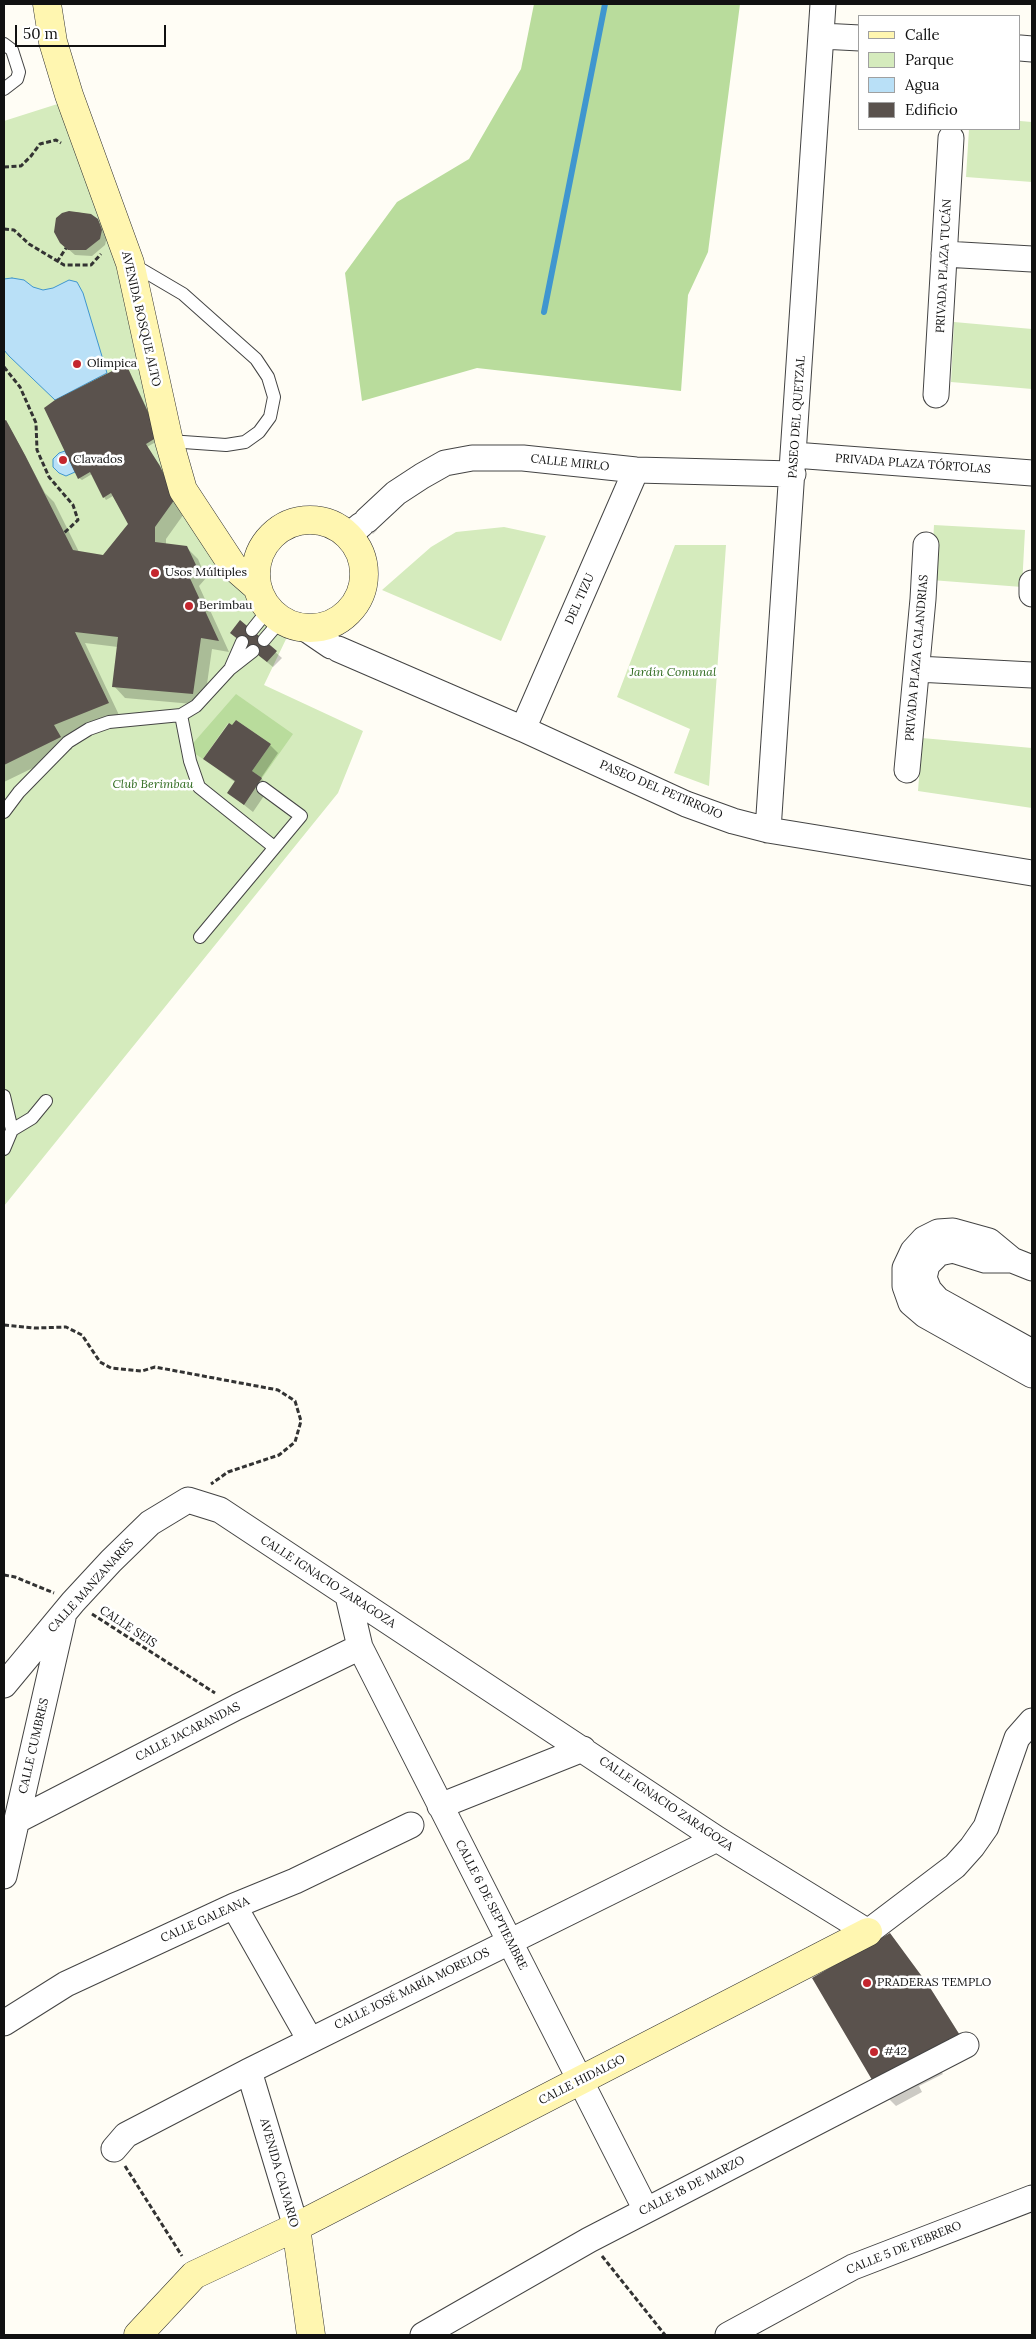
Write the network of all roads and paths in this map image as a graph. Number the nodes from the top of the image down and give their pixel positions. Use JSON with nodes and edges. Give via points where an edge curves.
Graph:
{"nodes":[{"id":1,"x":47,"y":4,"type":"edge"},
{"id":2,"x":823,"y":4,"type":"edge"},
{"id":3,"x":820,"y":36,"type":"junction"},
{"id":4,"x":858,"y":38,"type":"edge"},
{"id":5,"x":4,"y":44,"type":"edge"},
{"id":6,"x":4,"y":90,"type":"edge"},
{"id":7,"x":951,"y":138,"type":"dead end"},
{"id":8,"x":63,"y":144,"type":"dead end"},
{"id":9,"x":4,"y":167,"type":"edge"},
{"id":10,"x":4,"y":228,"type":"edge"},
{"id":11,"x":66,"y":248,"type":"dead end"},
{"id":12,"x":103,"y":248,"type":"dead end"},
{"id":13,"x":944,"y":254,"type":"junction"},
{"id":14,"x":1032,"y":258,"type":"edge"},
{"id":15,"x":57,"y":262,"type":"junction"},
{"id":16,"x":130,"y":262,"type":"junction"},
{"id":17,"x":4,"y":367,"type":"edge"},
{"id":18,"x":936,"y":395,"type":"dead end"},
{"id":19,"x":169,"y":441,"type":"junction"},
{"id":20,"x":794,"y":465,"type":"junction"},
{"id":21,"x":636,"y":470,"type":"junction"},
{"id":22,"x":1032,"y":473,"type":"edge"},
{"id":23,"x":359,"y":527,"type":"junction"},
{"id":24,"x":64,"y":533,"type":"dead end"},
{"id":25,"x":926,"y":545,"type":"dead end"},
{"id":26,"x":1032,"y":583,"type":"edge"},
{"id":27,"x":1032,"y":594,"type":"edge"},
{"id":28,"x":264,"y":618,"type":"junction"},
{"id":29,"x":306,"y":629,"type":"junction"},
{"id":30,"x":242,"y":642,"type":"dead end"},
{"id":31,"x":253,"y":651,"type":"dead end"},
{"id":32,"x":230,"y":669,"type":"junction"},
{"id":33,"x":917,"y":669,"type":"junction"},
{"id":34,"x":1032,"y":675,"type":"edge"},
{"id":35,"x":181,"y":715,"type":"junction"},
{"id":36,"x":523,"y":729,"type":"junction"},
{"id":37,"x":906,"y":770,"type":"dead end"},
{"id":38,"x":263,"y":788,"type":"dead end"},
{"id":39,"x":4,"y":812,"type":"edge"},
{"id":40,"x":768,"y":830,"type":"junction"},
{"id":41,"x":274,"y":847,"type":"junction"},
{"id":42,"x":1032,"y":873,"type":"edge"},
{"id":43,"x":200,"y":937,"type":"dead end"},
{"id":44,"x":4,"y":1096,"type":"edge"},
{"id":45,"x":46,"y":1101,"type":"dead end"},
{"id":46,"x":12,"y":1130,"type":"junction"},
{"id":47,"x":4,"y":1149,"type":"edge"},
{"id":48,"x":1022,"y":1264,"type":"edge"},
{"id":49,"x":4,"y":1325,"type":"edge"},
{"id":50,"x":1032,"y":1352,"type":"edge"},
{"id":51,"x":1032,"y":1375,"type":"edge"},
{"id":52,"x":188,"y":1500,"type":"junction"},
{"id":53,"x":4,"y":1575,"type":"edge"},
{"id":54,"x":348,"y":1596,"type":"junction"},
{"id":55,"x":68,"y":1608,"type":"junction"},
{"id":56,"x":360,"y":1647,"type":"junction"},
{"id":57,"x":4,"y":1685,"type":"edge"},
{"id":58,"x":236,"y":1707,"type":"junction"},
{"id":59,"x":1032,"y":1721,"type":"edge"},
{"id":60,"x":584,"y":1749,"type":"junction"},
{"id":61,"x":440,"y":1806,"type":"junction"},
{"id":62,"x":18,"y":1820,"type":"junction"},
{"id":63,"x":410,"y":1826,"type":"dead end"},
{"id":64,"x":717,"y":1839,"type":"junction"},
{"id":65,"x":4,"y":1876,"type":"edge"},
{"id":66,"x":234,"y":1906,"type":"junction"},
{"id":67,"x":868,"y":1932,"type":"junction"},
{"id":68,"x":510,"y":1941,"type":"junction"},
{"id":69,"x":4,"y":2024,"type":"edge"},
{"id":70,"x":310,"y":2040,"type":"junction"},
{"id":71,"x":966,"y":2045,"type":"dead end"},
{"id":72,"x":249,"y":2071,"type":"junction"},
{"id":73,"x":580,"y":2081,"type":"junction"},
{"id":74,"x":114,"y":2149,"type":"joint"},
{"id":75,"x":1032,"y":2198,"type":"edge"},
{"id":76,"x":646,"y":2210,"type":"junction"},
{"id":77,"x":296,"y":2227,"type":"junction"},
{"id":78,"x":589,"y":2240,"type":"junction"},
{"id":79,"x":194,"y":2275,"type":"junction"},
{"id":80,"x":138,"y":2335,"type":"edge"},
{"id":81,"x":311,"y":2335,"type":"edge"},
{"id":82,"x":422,"y":2335,"type":"edge"},
{"id":83,"x":665,"y":2335,"type":"edge"},
{"id":84,"x":728,"y":2335,"type":"edge"}],
"edges":[{"from":1,"to":16,"type":"street","name":"AVENIDA BOSQUE ALTO","via":[[53,42],[69,95]]},
{"from":2,"to":3,"type":"street","name":"PASEO DEL QUETZAL"},
{"from":3,"to":4,"type":"street"},
{"from":3,"to":20,"type":"street","name":"PASEO DEL QUETZAL"},
{"from":5,"to":6,"type":"lane","via":[[12,50],[19,72],[17,79]]},
{"from":7,"to":13,"type":"street","name":"PRIVADA PLAZA TUCÁN"},
{"from":8,"to":9,"type":"path","via":[[56,140],[40,144],[20,166]]},
{"from":10,"to":15,"type":"path","via":[[14,230]]},
{"from":11,"to":15,"type":"path"},
{"from":12,"to":15,"type":"path","via":[[91,265]]},
{"from":13,"to":14,"type":"street"},
{"from":13,"to":18,"type":"street","name":"PRIVADA PLAZA TUCÁN"},
{"from":16,"to":19,"type":"street","name":"AVENIDA BOSQUE ALTO"},
{"from":16,"to":19,"type":"lane","via":[[183,294],[256,359],[268,377],[274,397],[270,417],[259,432],[244,442],[226,446]]},
{"from":17,"to":24,"type":"path","via":[[20,387],[36,423],[37,450],[49,477],[73,505],[78,520]]},
{"from":19,"to":28,"type":"street","name":"AVENIDA BOSQUE ALTO","via":[[183,490]]},
{"from":20,"to":21,"type":"street","name":"CALLE MIRLO"},
{"from":20,"to":22,"type":"street","name":"PRIVADA PLAZA TÓRTOLAS"},
{"from":20,"to":40,"type":"street","name":"PASEO DEL QUETZAL"},
{"from":21,"to":23,"type":"street","name":"CALLE MIRLO","via":[[523,458],[472,458],[445,463],[396,493]]},
{"from":21,"to":36,"type":"street","name":"DEL TIZU"},
{"from":23,"to":28,"type":"street","via":[[318,519],[297,521],[277,530],[263,546],[256,566]]},
{"from":23,"to":29,"type":"street","via":[[365,573],[361,593],[347,614],[326,626]]},
{"from":25,"to":33,"type":"street","name":"PRIVADA PLAZA CALANDRIAS"},
{"from":26,"to":27,"type":"street"},
{"from":28,"to":29,"type":"street"},
{"from":29,"to":36,"type":"street","name":"PASEO DEL PETIRROJO","via":[[335,648]]},
{"from":30,"to":32,"type":"lane"},
{"from":31,"to":32,"type":"lane"},
{"from":32,"to":35,"type":"lane","via":[[210,694]]},
{"from":33,"to":34,"type":"street"},
{"from":33,"to":37,"type":"street","name":"PRIVADA PLAZA CALANDRIAS"},
{"from":35,"to":39,"type":"lane","via":[[109,722],[89,730],[68,742]]},
{"from":35,"to":41,"type":"lane","via":[[199,787]]},
{"from":36,"to":40,"type":"street","name":"PASEO DEL PETIRROJO","via":[[686,804]]},
{"from":38,"to":41,"type":"lane","via":[[301,816]]},
{"from":40,"to":42,"type":"street","name":"PASEO DEL PETIRROJO"},
{"from":41,"to":43,"type":"lane"},
{"from":44,"to":46,"type":"lane"},
{"from":45,"to":46,"type":"lane","via":[[32,1118]]},
{"from":46,"to":47,"type":"lane"},
{"from":48,"to":50,"type":"street","via":[[985,1260],[952,1250],[939,1253],[927,1265],[924,1278],[928,1290],[938,1300]]},
{"from":48,"to":51,"type":"street","via":[[989,1241],[953,1231],[938,1232],[924,1239],[913,1251],[905,1268],[905,1286],[912,1303],[925,1315]]},
{"from":49,"to":52,"type":"path","via":[[66,1327],[82,1335],[100,1362],[111,1368],[142,1371],[156,1367],[278,1390],[295,1401],[301,1421],[295,1442],[279,1455],[228,1472]]},
{"from":52,"to":54,"type":"street","name":"CALLE IGNACIO ZARAGOZA","via":[[220,1510]]},
{"from":52,"to":55,"type":"street","name":"CALLE MANZANARES","via":[[150,1523]]},
{"from":53,"to":55,"type":"path","name":"CALLE SEIS","via":[[15,1576]]},
{"from":54,"to":56,"type":"street","name":"CALLE 6 DE SEPTIEMBRE"},
{"from":54,"to":60,"type":"street","name":"CALLE IGNACIO ZARAGOZA"},
{"from":55,"to":57,"type":"street","name":"CALLE MANZANARES"},
{"from":55,"to":58,"type":"path","name":"CALLE SEIS"},
{"from":55,"to":62,"type":"street","name":"CALLE CUMBRES"},
{"from":56,"to":58,"type":"street","name":"CALLE JACARANDAS"},
{"from":56,"to":61,"type":"street","name":"CALLE 6 DE SEPTIEMBRE"},
{"from":58,"to":62,"type":"street","name":"CALLE JACARANDAS"},
{"from":59,"to":67,"type":"street","via":[[1018,1738],[986,1827],[972,1847],[955,1866]]},
{"from":60,"to":61,"type":"street"},
{"from":60,"to":64,"type":"street","name":"CALLE IGNACIO ZARAGOZA"},
{"from":61,"to":68,"type":"street","name":"CALLE 6 DE SEPTIEMBRE"},
{"from":62,"to":65,"type":"street","name":"CALLE CUMBRES"},
{"from":63,"to":66,"type":"street","name":"CALLE GALEANA"},
{"from":64,"to":67,"type":"street","name":"CALLE IGNACIO ZARAGOZA"},
{"from":64,"to":68,"type":"street","name":"CALLE JOSÉ MARÍA MORELOS"},
{"from":66,"to":69,"type":"street","name":"CALLE GALEANA","via":[[66,1984]]},
{"from":66,"to":70,"type":"street"},
{"from":67,"to":73,"type":"street","name":"CALLE HIDALGO"},
{"from":68,"to":70,"type":"street","name":"CALLE JOSÉ MARÍA MORELOS"},
{"from":68,"to":73,"type":"street","name":"CALLE 6 DE SEPTIEMBRE"},
{"from":70,"to":72,"type":"street","name":"CALLE JOSÉ MARÍA MORELOS"},
{"from":71,"to":76,"type":"street","name":"CALLE 18 DE MARZO"},
{"from":72,"to":74,"type":"street","name":"CALLE JOSÉ MARÍA MORELOS","via":[[126,2136]]},
{"from":72,"to":77,"type":"street","name":"AVENIDA CALVARIO"},
{"from":73,"to":76,"type":"street","name":"CALLE 6 DE SEPTIEMBRE"},
{"from":73,"to":77,"type":"street","name":"CALLE HIDALGO"},
{"from":74,"to":79,"type":"path"},
{"from":75,"to":84,"type":"street","name":"CALLE 5 DE FEBRERO","via":[[853,2267]]},
{"from":76,"to":78,"type":"street","name":"CALLE 18 DE MARZO"},
{"from":77,"to":79,"type":"street","name":"CALLE HIDALGO"},
{"from":77,"to":81,"type":"street","name":"AVENIDA CALVARIO"},
{"from":78,"to":82,"type":"street","name":"CALLE 18 DE MARZO"},
{"from":78,"to":83,"type":"path"},
{"from":79,"to":80,"type":"street"}]}
